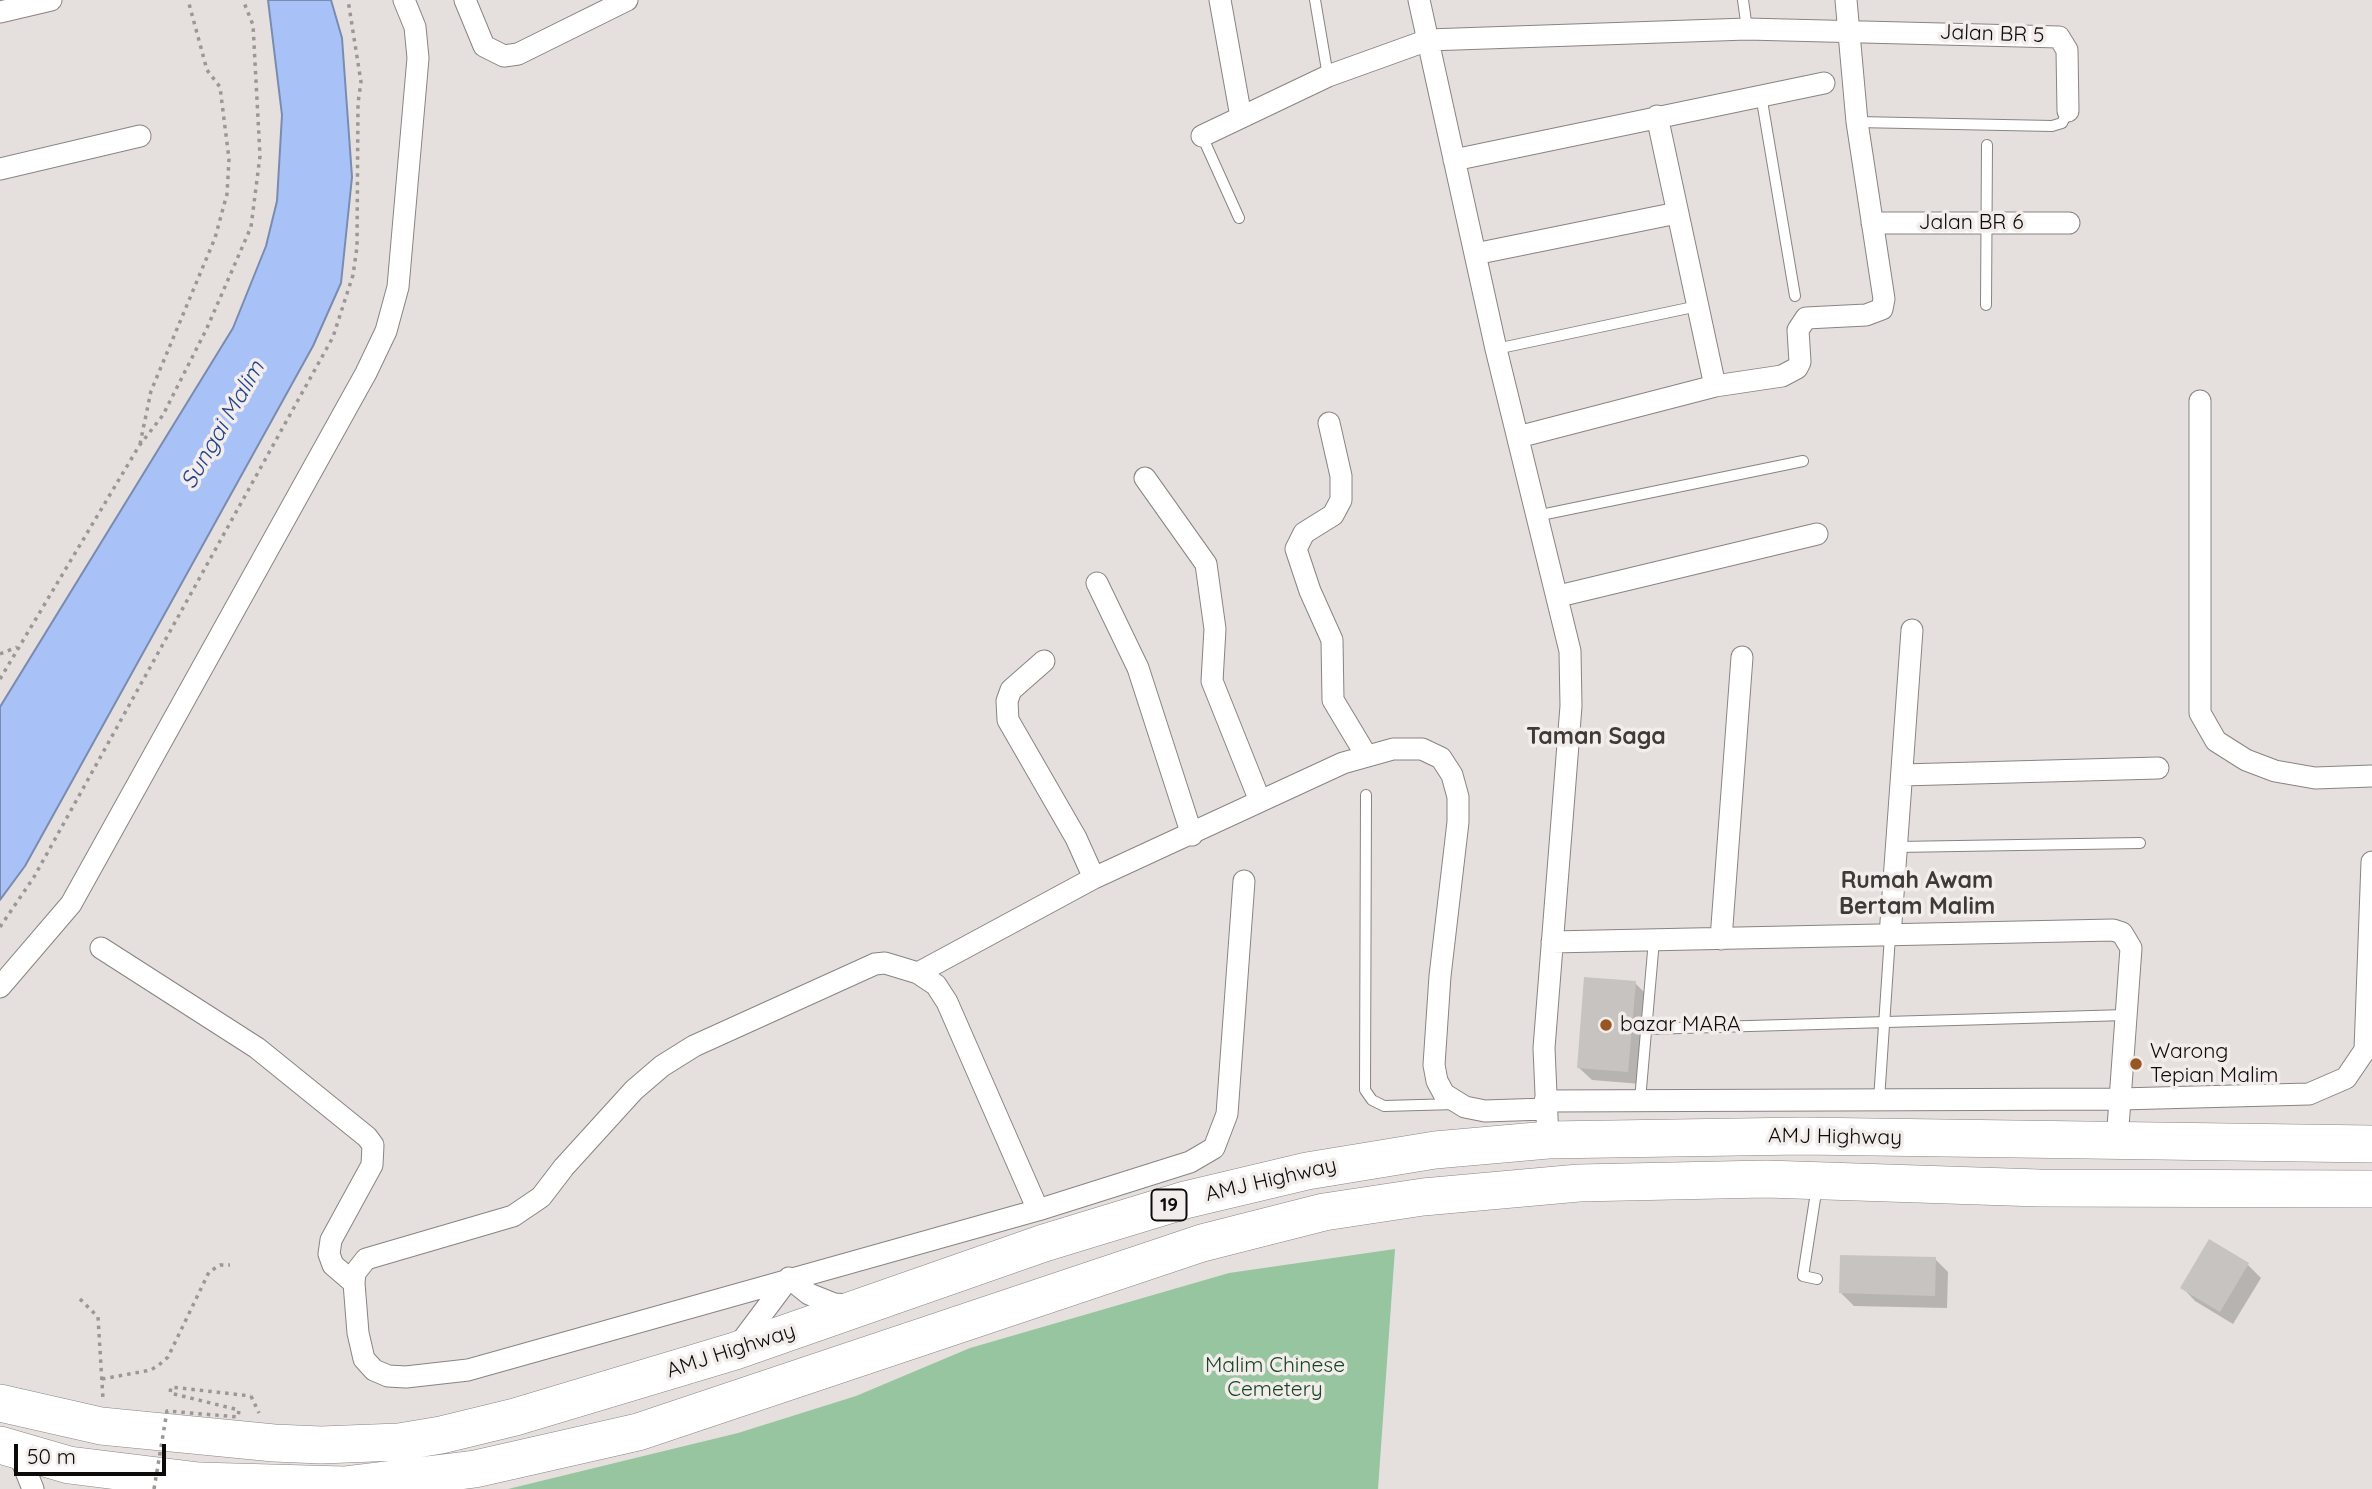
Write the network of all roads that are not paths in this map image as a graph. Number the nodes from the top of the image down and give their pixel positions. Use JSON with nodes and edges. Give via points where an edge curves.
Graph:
{"nodes":[{"id":1,"x":51,"y":0,"type":"edge"},
{"id":2,"x":404,"y":0,"type":"edge"},
{"id":3,"x":465,"y":0,"type":"edge"},
{"id":4,"x":627,"y":0,"type":"edge"},
{"id":5,"x":1220,"y":0,"type":"edge"},
{"id":6,"x":1315,"y":0,"type":"edge"},
{"id":7,"x":1419,"y":0,"type":"edge"},
{"id":8,"x":1743,"y":0,"type":"edge"},
{"id":9,"x":1846,"y":0,"type":"edge"},
{"id":10,"x":0,"y":12,"type":"edge"},
{"id":11,"x":1747,"y":29,"type":"junction"},
{"id":12,"x":1849,"y":30,"type":"junction"},
{"id":13,"x":1428,"y":40,"type":"junction"},
{"id":14,"x":1328,"y":76,"type":"junction"},
{"id":15,"x":1824,"y":83,"type":"dead end"},
{"id":16,"x":1761,"y":95,"type":"junction"},
{"id":17,"x":2068,"y":111,"type":"joint"},
{"id":18,"x":1657,"y":116,"type":"junction"},
{"id":19,"x":1241,"y":117,"type":"junction"},
{"id":20,"x":1857,"y":122,"type":"junction"},
{"id":21,"x":139,"y":136,"type":"dead end"},
{"id":22,"x":1202,"y":136,"type":"joint"},
{"id":23,"x":1987,"y":145,"type":"dead end"},
{"id":24,"x":1454,"y":160,"type":"junction"},
{"id":25,"x":0,"y":169,"type":"edge"},
{"id":26,"x":1677,"y":213,"type":"junction"},
{"id":27,"x":1239,"y":218,"type":"dead end"},
{"id":28,"x":1872,"y":223,"type":"junction"},
{"id":29,"x":1987,"y":223,"type":"junction"},
{"id":30,"x":2069,"y":223,"type":"dead end"},
{"id":31,"x":1475,"y":254,"type":"junction"},
{"id":32,"x":1795,"y":296,"type":"dead end"},
{"id":33,"x":1986,"y":305,"type":"dead end"},
{"id":34,"x":1699,"y":306,"type":"junction"},
{"id":35,"x":1496,"y":349,"type":"junction"},
{"id":36,"x":1715,"y":386,"type":"junction"},
{"id":37,"x":2200,"y":401,"type":"dead end"},
{"id":38,"x":1329,"y":423,"type":"dead end"},
{"id":39,"x":1518,"y":437,"type":"junction"},
{"id":40,"x":1803,"y":461,"type":"dead end"},
{"id":41,"x":1145,"y":478,"type":"dead end"},
{"id":42,"x":1536,"y":516,"type":"junction"},
{"id":43,"x":1817,"y":534,"type":"dead end"},
{"id":44,"x":1097,"y":583,"type":"dead end"},
{"id":45,"x":1559,"y":596,"type":"junction"},
{"id":46,"x":1912,"y":630,"type":"dead end"},
{"id":47,"x":1742,"y":657,"type":"dead end"},
{"id":48,"x":1044,"y":661,"type":"dead end"},
{"id":49,"x":1366,"y":755,"type":"junction"},
{"id":50,"x":2158,"y":768,"type":"dead end"},
{"id":51,"x":1902,"y":775,"type":"junction"},
{"id":52,"x":2372,"y":776,"type":"edge"},
{"id":53,"x":1366,"y":796,"type":"dead end"},
{"id":54,"x":1260,"y":801,"type":"junction"},
{"id":55,"x":1192,"y":835,"type":"junction"},
{"id":56,"x":2140,"y":843,"type":"dead end"},
{"id":57,"x":1897,"y":848,"type":"junction"},
{"id":58,"x":2372,"y":862,"type":"edge"},
{"id":59,"x":1094,"y":878,"type":"junction"},
{"id":60,"x":1244,"y":881,"type":"dead end"},
{"id":61,"x":1890,"y":936,"type":"junction"},
{"id":62,"x":1721,"y":939,"type":"junction"},
{"id":63,"x":1654,"y":940,"type":"junction"},
{"id":64,"x":1552,"y":942,"type":"junction"},
{"id":65,"x":101,"y":948,"type":"dead end"},
{"id":66,"x":918,"y":973,"type":"junction"},
{"id":67,"x":0,"y":987,"type":"edge"},
{"id":68,"x":2126,"y":1015,"type":"junction"},
{"id":69,"x":1884,"y":1022,"type":"junction"},
{"id":70,"x":1647,"y":1029,"type":"junction"},
{"id":71,"x":2120,"y":1099,"type":"junction"},
{"id":72,"x":1640,"y":1100,"type":"junction"},
{"id":73,"x":1878,"y":1100,"type":"junction"},
{"id":74,"x":1459,"y":1104,"type":"junction"},
{"id":75,"x":1546,"y":1117,"type":"junction"},
{"id":76,"x":2372,"y":1123,"type":"edge"},
{"id":77,"x":2117,"y":1141,"type":"junction"},
{"id":78,"x":2191,"y":1142,"type":"junction"},
{"id":79,"x":2372,"y":1144,"type":"edge"},
{"id":80,"x":1818,"y":1181,"type":"junction"},
{"id":81,"x":2266,"y":1187,"type":"junction"},
{"id":82,"x":2372,"y":1189,"type":"edge"},
{"id":83,"x":2372,"y":1197,"type":"edge"},
{"id":84,"x":1038,"y":1210,"type":"junction"},
{"id":85,"x":789,"y":1278,"type":"junction"},
{"id":86,"x":1817,"y":1279,"type":"dead end"},
{"id":87,"x":354,"y":1283,"type":"junction"},
{"id":88,"x":865,"y":1306,"type":"junction"},
{"id":89,"x":735,"y":1351,"type":"junction"},
{"id":90,"x":0,"y":1403,"type":"edge"},
{"id":91,"x":9,"y":1447,"type":"edge"},
{"id":92,"x":33,"y":1489,"type":"edge"}],
"edges":[{"from":1,"to":10,"type":"street"},
{"from":2,"to":67,"type":"street","via":[[415,27],[418,58],[398,287],[386,331],[71,904]]},
{"from":3,"to":4,"type":"street","via":[[484,46],[504,56],[517,54]]},
{"from":5,"to":19,"type":"street"},
{"from":6,"to":14,"type":"lane"},
{"from":7,"to":13,"type":"street"},
{"from":8,"to":11,"type":"lane"},
{"from":9,"to":12,"type":"street"},
{"from":11,"to":12,"type":"street"},
{"from":11,"to":13,"type":"street"},
{"from":12,"to":17,"type":"street","name":"Jalan BR 5","via":[[2059,37],[2067,50]]},
{"from":12,"to":20,"type":"street"},
{"from":13,"to":14,"type":"street"},
{"from":13,"to":24,"type":"street"},
{"from":14,"to":19,"type":"street"},
{"from":15,"to":16,"type":"street"},
{"from":16,"to":18,"type":"street"},
{"from":16,"to":32,"type":"lane"},
{"from":17,"to":20,"type":"lane","via":[[2062,123],[2052,126]]},
{"from":18,"to":24,"type":"street"},
{"from":18,"to":26,"type":"street"},
{"from":19,"to":22,"type":"street"},
{"from":20,"to":28,"type":"street"},
{"from":21,"to":25,"type":"street"},
{"from":22,"to":27,"type":"lane"},
{"from":23,"to":29,"type":"lane"},
{"from":24,"to":31,"type":"street"},
{"from":26,"to":31,"type":"street"},
{"from":26,"to":34,"type":"street"},
{"from":28,"to":29,"type":"street","name":"Jalan BR 6"},
{"from":28,"to":36,"type":"street","via":[[1882,309],[1866,315],[1805,318],[1798,331],[1801,353],[1797,368],[1762,380]]},
{"from":29,"to":30,"type":"street","name":"Jalan BR 6"},
{"from":29,"to":33,"type":"lane"},
{"from":31,"to":35,"type":"street"},
{"from":34,"to":35,"type":"lane"},
{"from":34,"to":36,"type":"street"},
{"from":35,"to":39,"type":"street"},
{"from":36,"to":39,"type":"street"},
{"from":37,"to":52,"type":"street","via":[[2200,713],[2216,741],[2275,771],[2315,778]]},
{"from":38,"to":49,"type":"street","via":[[1341,476],[1340,500],[1333,515],[1304,533],[1296,549],[1332,640],[1333,700]]},
{"from":39,"to":42,"type":"street"},
{"from":40,"to":42,"type":"lane"},
{"from":41,"to":54,"type":"street","via":[[1206,564],[1215,629],[1212,681]]},
{"from":42,"to":45,"type":"street"},
{"from":43,"to":45,"type":"street"},
{"from":44,"to":55,"type":"street","via":[[1138,668]]},
{"from":45,"to":64,"type":"street","via":[[1572,678]]},
{"from":46,"to":51,"type":"street"},
{"from":47,"to":62,"type":"street"},
{"from":48,"to":59,"type":"street","via":[[1011,690],[1008,720]]},
{"from":49,"to":54,"type":"street"},
{"from":49,"to":74,"type":"street","via":[[1422,749],[1441,758],[1455,786],[1458,822],[1434,1065],[1444,1094]]},
{"from":50,"to":51,"type":"street"},
{"from":51,"to":57,"type":"street"},
{"from":53,"to":74,"type":"lane","via":[[1365,1090],[1384,1106]]},
{"from":54,"to":55,"type":"street"},
{"from":55,"to":59,"type":"street"},
{"from":56,"to":57,"type":"lane"},
{"from":57,"to":61,"type":"street"},
{"from":58,"to":71,"type":"street","via":[[2365,1050],[2346,1078],[2309,1094]]},
{"from":59,"to":66,"type":"street"},
{"from":60,"to":84,"type":"street","via":[[1227,1114],[1214,1148],[1190,1162]]},
{"from":61,"to":62,"type":"street"},
{"from":61,"to":68,"type":"street","via":[[2122,933],[2132,948]]},
{"from":61,"to":69,"type":"lane"},
{"from":62,"to":63,"type":"street"},
{"from":63,"to":64,"type":"street"},
{"from":63,"to":70,"type":"lane"},
{"from":64,"to":75,"type":"street","via":[[1544,1048]]},
{"from":65,"to":87,"type":"street","via":[[257,1048],[367,1137],[373,1146],[372,1165],[331,1240],[333,1265]]},
{"from":66,"to":84,"type":"street","via":[[936,985],[947,1002]]},
{"from":66,"to":87,"type":"street","via":[[875,964],[694,1046],[634,1090],[541,1198],[513,1216],[366,1259],[355,1273]]},
{"from":68,"to":69,"type":"lane"},
{"from":68,"to":71,"type":"street"},
{"from":69,"to":70,"type":"lane"},
{"from":69,"to":73,"type":"lane"},
{"from":70,"to":72,"type":"lane"},
{"from":71,"to":73,"type":"street"},
{"from":71,"to":77,"type":"street"},
{"from":72,"to":73,"type":"street"},
{"from":72,"to":75,"type":"street"},
{"from":74,"to":75,"type":"street"},
{"from":75,"to":77,"type":"highway","name":"AMJ Highway","number":"19","via":[[1802,1136]]},
{"from":75,"to":88,"type":"highway","name":"AMJ Highway","number":"19","via":[[1435,1150],[1236,1186],[1044,1243]]},
{"from":76,"to":78,"type":"highway"},
{"from":77,"to":78,"type":"highway","name":"AMJ Highway","number":"19"},
{"from":78,"to":79,"type":"highway","name":"AMJ Highway","number":"19"},
{"from":80,"to":81,"type":"highway","name":"AMJ Highway","number":"19","via":[[2039,1188]]},
{"from":80,"to":86,"type":"lane","via":[[1803,1276]]},
{"from":80,"to":91,"type":"highway","name":"AMJ Highway","number":"19","via":[[1579,1183],[1423,1197],[1324,1212],[1102,1275],[638,1432],[452,1473],[344,1485],[199,1481],[69,1465]]},
{"from":81,"to":82,"type":"highway","name":"AMJ Highway","number":"19"},
{"from":81,"to":83,"type":"highway"},
{"from":84,"to":85,"type":"street"},
{"from":85,"to":87,"type":"street","via":[[468,1370],[406,1377],[374,1370],[364,1359]]},
{"from":85,"to":88,"type":"street","via":[[809,1294],[834,1304]]},
{"from":85,"to":89,"type":"street"},
{"from":88,"to":89,"type":"highway","name":"AMJ Highway","number":"19"},
{"from":89,"to":90,"type":"highway","name":"AMJ Highway","number":"19","via":[[494,1423],[399,1442],[310,1445],[102,1426]]},
{"from":91,"to":92,"type":"street"}]}
